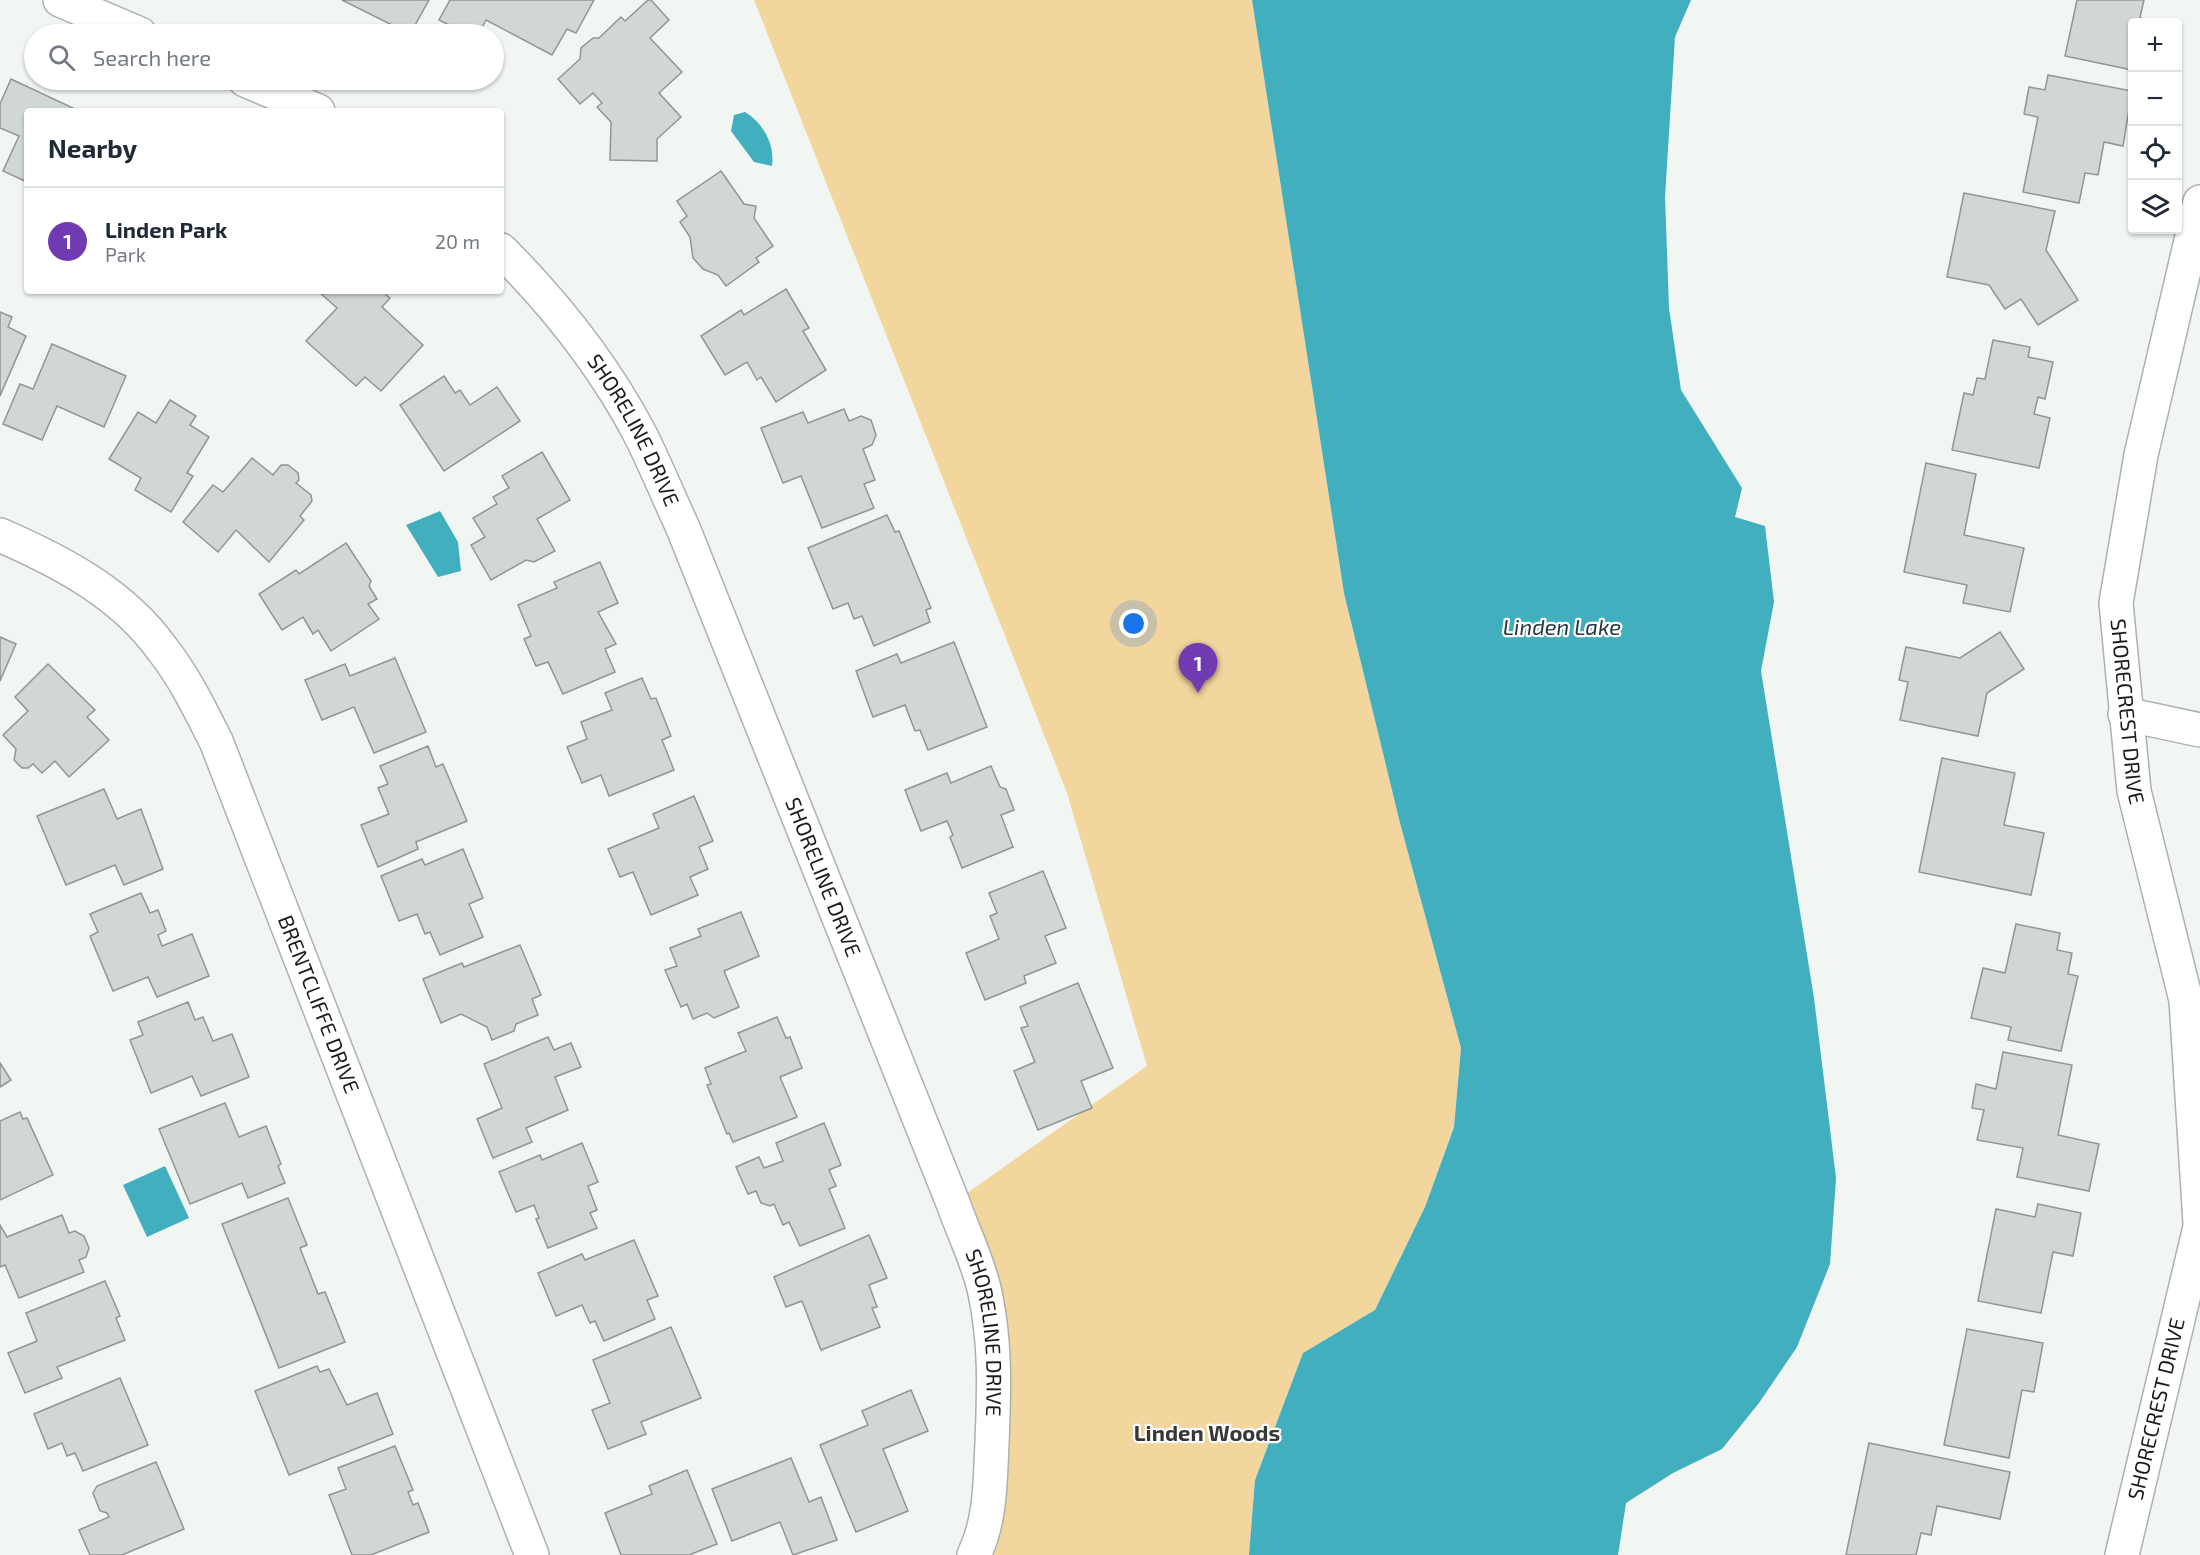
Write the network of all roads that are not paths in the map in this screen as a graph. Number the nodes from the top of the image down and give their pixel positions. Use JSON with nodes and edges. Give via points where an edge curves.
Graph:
{"nodes":[{"id":1,"x":60,"y":0,"type":"edge"},
{"id":2,"x":116,"y":24,"type":"edge"},
{"id":3,"x":269,"y":90,"type":"edge"},
{"id":4,"x":311,"y":108,"type":"edge"},
{"id":5,"x":2198,"y":219,"type":"edge"},
{"id":6,"x":504,"y":253,"type":"edge"},
{"id":7,"x":0,"y":535,"type":"edge"},
{"id":8,"x":2125,"y":714,"type":"junction"},
{"id":9,"x":2200,"y":730,"type":"edge"},
{"id":10,"x":2200,"y":1225,"type":"edge"},
{"id":11,"x":532,"y":1555,"type":"edge"},
{"id":12,"x":974,"y":1555,"type":"edge"},
{"id":13,"x":2122,"y":1555,"type":"edge"}],
"edges":[{"from":1,"to":2,"type":"street"},
{"from":3,"to":4,"type":"street"},
{"from":5,"to":8,"type":"street","name":"SHORECREST DRIVE","via":[[2141,455],[2116,603]]},
{"from":6,"to":12,"type":"street","name":"SHORELINE DRIVE","via":[[585,345],[645,446],[683,528],[981,1279],[992,1326],[995,1368],[989,1504]]},
{"from":7,"to":11,"type":"street","name":"BRENTCLIFFE DRIVE","via":[[84,576],[128,612],[163,648],[189,688],[216,741]]},
{"from":8,"to":9,"type":"street"},
{"from":8,"to":10,"type":"street","name":"SHORECREST DRIVE","via":[[2134,791],[2186,1000]]},
{"from":10,"to":13,"type":"street","name":"SHORECREST DRIVE"}]}
